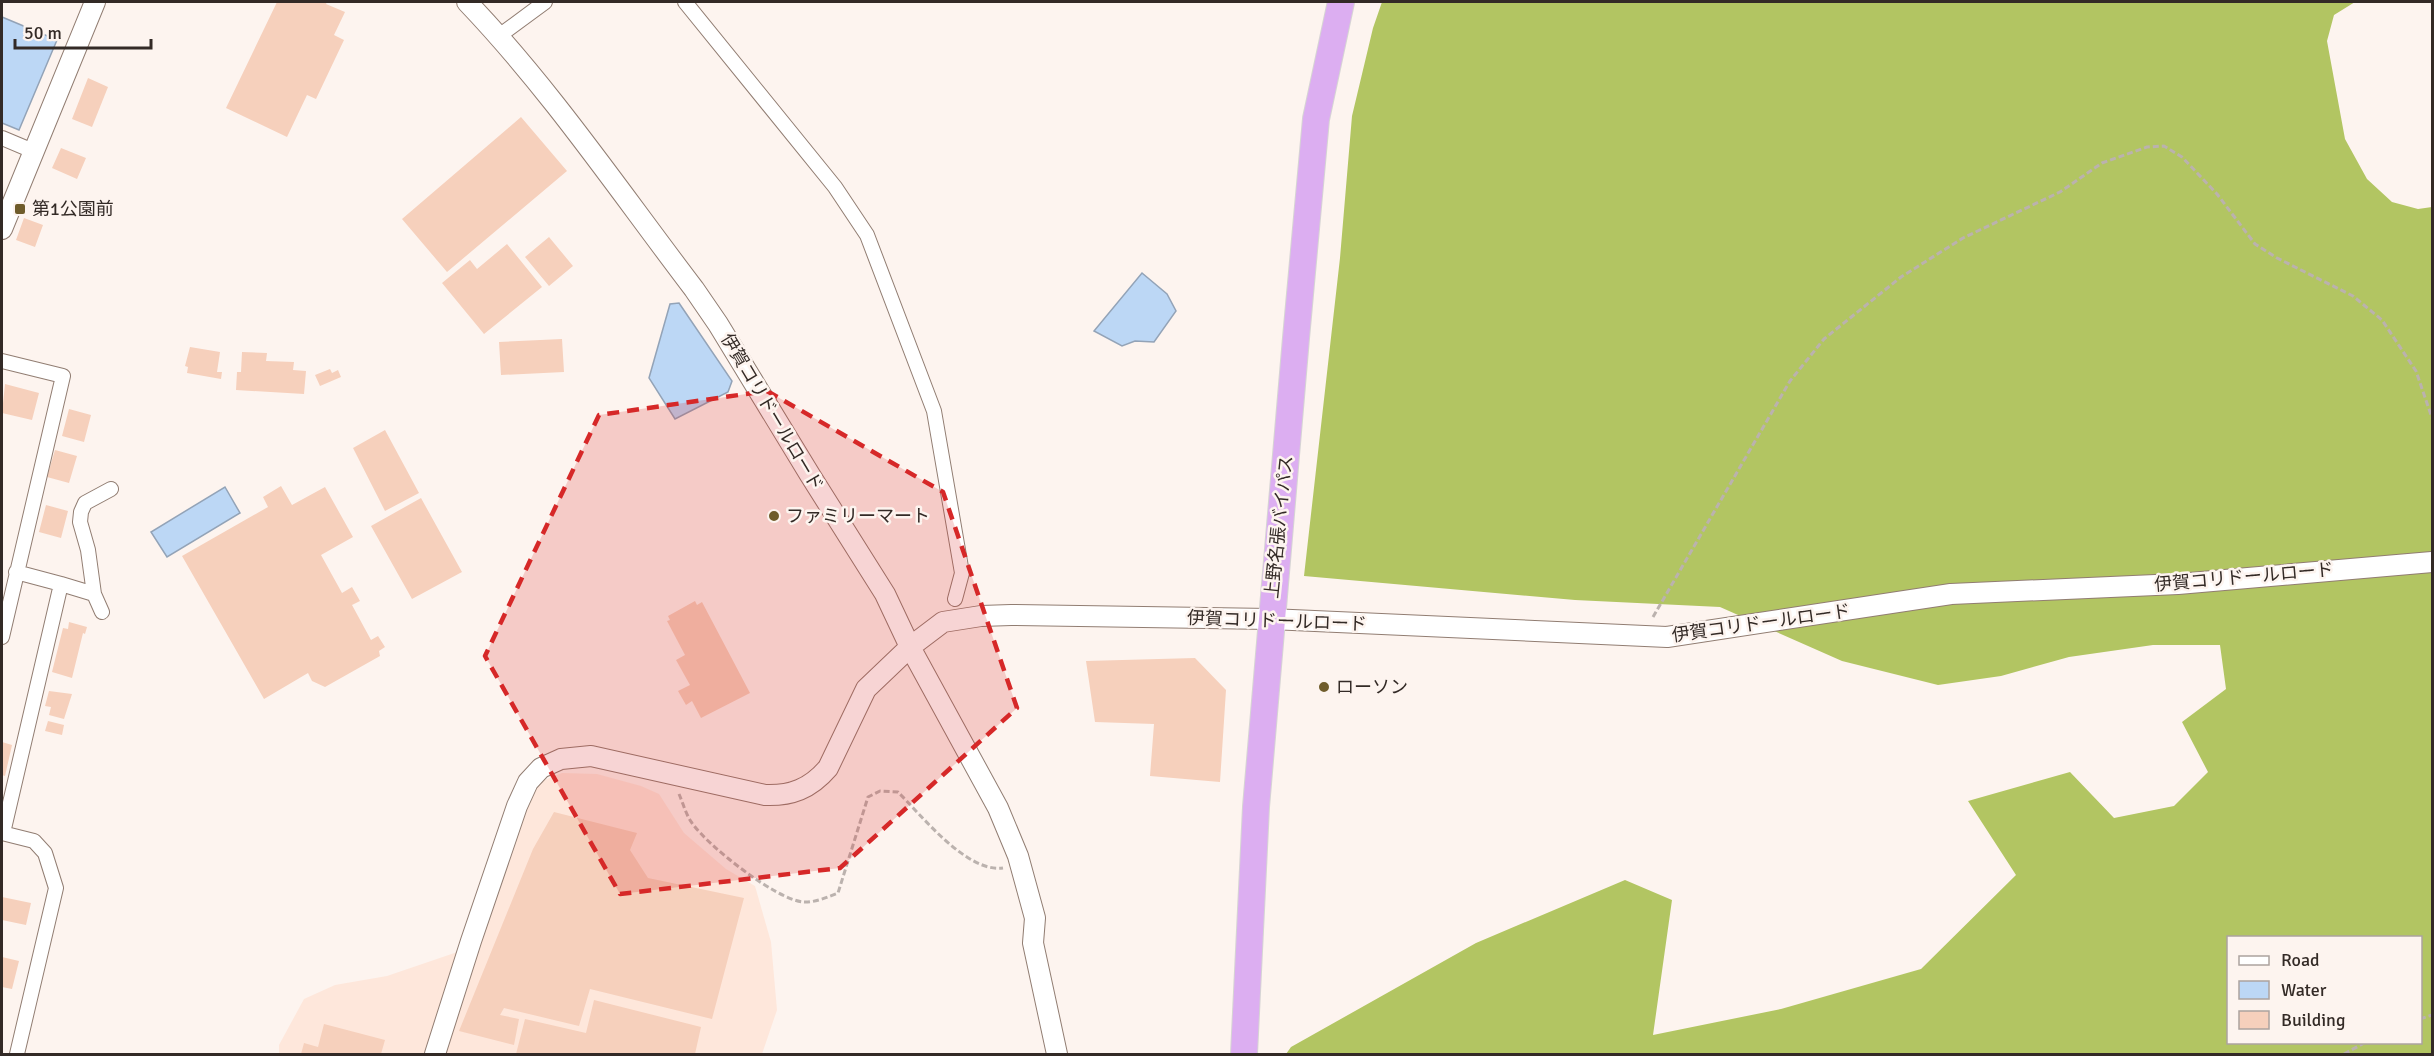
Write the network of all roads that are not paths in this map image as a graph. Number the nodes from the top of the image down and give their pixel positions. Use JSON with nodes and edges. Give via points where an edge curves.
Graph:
{"nodes":[{"id":1,"x":95,"y":2,"type":"edge"},
{"id":2,"x":466,"y":2,"type":"edge"},
{"id":3,"x":545,"y":2,"type":"edge"},
{"id":4,"x":685,"y":2,"type":"edge"},
{"id":5,"x":1341,"y":2,"type":"edge"},
{"id":6,"x":499,"y":36,"type":"junction"},
{"id":7,"x":2,"y":138,"type":"edge"},
{"id":8,"x":33,"y":151,"type":"junction"},
{"id":9,"x":2,"y":229,"type":"edge"},
{"id":10,"x":2,"y":361,"type":"edge"},
{"id":11,"x":111,"y":489,"type":"dead end"},
{"id":12,"x":2433,"y":562,"type":"edge"},
{"id":13,"x":16,"y":572,"type":"junction"},
{"id":14,"x":61,"y":584,"type":"junction"},
{"id":15,"x":94,"y":594,"type":"junction"},
{"id":16,"x":955,"y":598,"type":"dead end"},
{"id":17,"x":102,"y":612,"type":"dead end"},
{"id":18,"x":1270,"y":619,"type":"junction"},
{"id":19,"x":2,"y":637,"type":"edge"},
{"id":20,"x":910,"y":647,"type":"junction"},
{"id":21,"x":2,"y":833,"type":"edge"},
{"id":22,"x":17,"y":1054,"type":"edge"},
{"id":23,"x":435,"y":1054,"type":"edge"},
{"id":24,"x":1057,"y":1054,"type":"edge"},
{"id":25,"x":1244,"y":1054,"type":"edge"}],
"edges":[{"from":1,"to":8,"type":"street"},
{"from":2,"to":6,"type":"street","name":"伊賀コリドールロード"},
{"from":3,"to":6,"type":"street"},
{"from":4,"to":16,"type":"street","via":[[835,187],[867,235],[934,411],[962,573]]},
{"from":5,"to":18,"type":"highway","name":"上野名張バイパス","via":[[1317,119]]},
{"from":6,"to":20,"type":"street","name":"伊賀コリドールロード","via":[[534,77],[718,324],[885,594]]},
{"from":7,"to":8,"type":"street"},
{"from":8,"to":9,"type":"street"},
{"from":10,"to":13,"type":"street","via":[[63,376]]},
{"from":11,"to":15,"type":"street","via":[[85,503],[81,512]]},
{"from":12,"to":18,"type":"street","name":"伊賀コリドールロード","via":[[2178,584],[1951,594],[1667,637]]},
{"from":13,"to":14,"type":"street"},
{"from":13,"to":19,"type":"street"},
{"from":14,"to":15,"type":"street"},
{"from":14,"to":21,"type":"street"},
{"from":15,"to":17,"type":"street"},
{"from":18,"to":20,"type":"street","name":"伊賀コリドールロード","via":[[981,616],[944,622]]},
{"from":18,"to":25,"type":"highway","name":"上野名張バイパス"},
{"from":20,"to":23,"type":"street","via":[[866,689],[828,768],[819,779],[794,793],[765,795],[591,756],[550,762],[528,782],[517,806]]},
{"from":20,"to":24,"type":"street","via":[[998,808],[1020,866],[1035,918],[1033,943]]},
{"from":21,"to":22,"type":"street","via":[[34,841],[45,853],[56,888]]}]}
